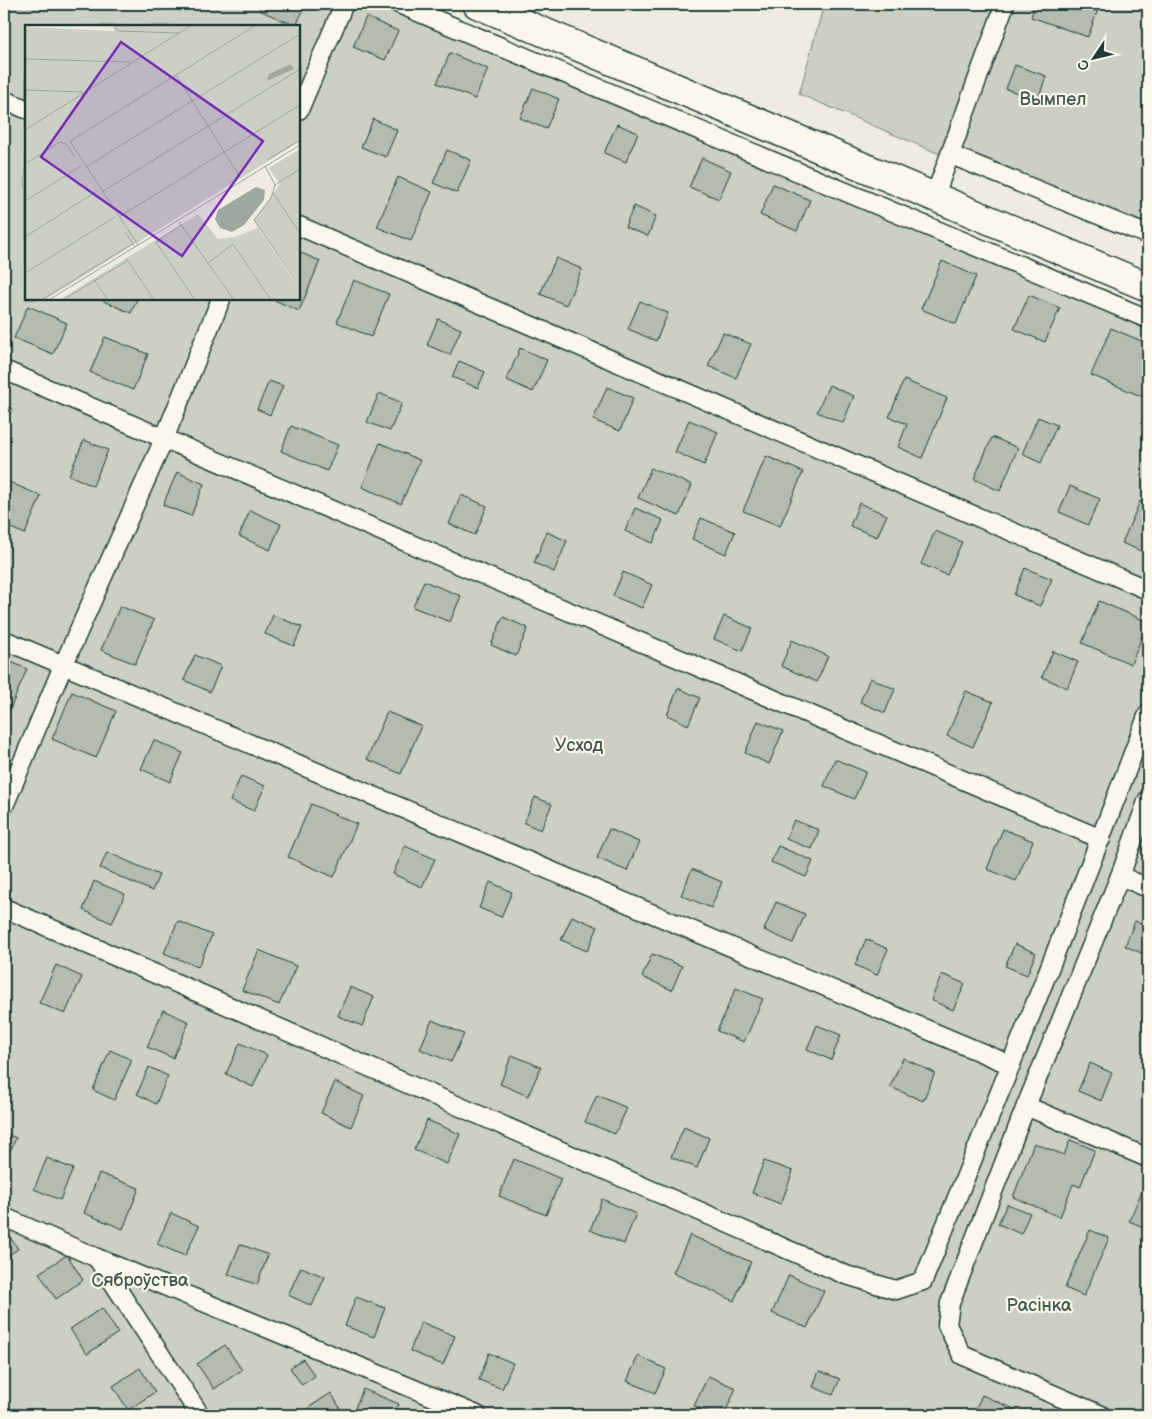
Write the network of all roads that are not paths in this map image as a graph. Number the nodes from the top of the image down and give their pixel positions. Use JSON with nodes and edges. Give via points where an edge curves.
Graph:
{"nodes":[{"id":1,"x":344,"y":4,"type":"edge"},
{"id":2,"x":399,"y":4,"type":"edge"},
{"id":3,"x":477,"y":4,"type":"edge"},
{"id":4,"x":1004,"y":4,"type":"edge"},
{"id":5,"x":4,"y":100,"type":"edge"},
{"id":6,"x":300,"y":108,"type":"edge"},
{"id":7,"x":25,"y":109,"type":"edge"},
{"id":8,"x":951,"y":155,"type":"junction"},
{"id":9,"x":934,"y":198,"type":"junction"},
{"id":10,"x":300,"y":226,"type":"edge"},
{"id":11,"x":1148,"y":235,"type":"edge"},
{"id":12,"x":1148,"y":287,"type":"edge"},
{"id":13,"x":221,"y":300,"type":"edge"},
{"id":14,"x":1148,"y":319,"type":"edge"},
{"id":15,"x":4,"y":370,"type":"edge"},
{"id":16,"x":164,"y":439,"type":"junction"},
{"id":17,"x":1148,"y":590,"type":"edge"},
{"id":18,"x":4,"y":640,"type":"edge"},
{"id":19,"x":63,"y":666,"type":"junction"},
{"id":20,"x":1148,"y":714,"type":"edge"},
{"id":21,"x":1148,"y":800,"type":"edge"},
{"id":22,"x":4,"y":806,"type":"edge"},
{"id":23,"x":1101,"y":839,"type":"junction"},
{"id":24,"x":1120,"y":876,"type":"junction"},
{"id":25,"x":1148,"y":888,"type":"edge"},
{"id":26,"x":4,"y":908,"type":"edge"},
{"id":27,"x":1011,"y":1065,"type":"junction"},
{"id":28,"x":1026,"y":1106,"type":"junction"},
{"id":29,"x":1148,"y":1158,"type":"edge"},
{"id":30,"x":4,"y":1217,"type":"edge"},
{"id":31,"x":97,"y":1258,"type":"junction"},
{"id":32,"x":200,"y":1415,"type":"edge"},
{"id":33,"x":477,"y":1415,"type":"edge"},
{"id":34,"x":1101,"y":1415,"type":"edge"}],
"edges":[{"from":1,"to":6,"type":"lane"},
{"from":2,"to":14,"type":"lane"},
{"from":3,"to":9,"type":"street"},
{"from":4,"to":8,"type":"lane"},
{"from":5,"to":7,"type":"lane"},
{"from":8,"to":9,"type":"lane"},
{"from":8,"to":11,"type":"lane"},
{"from":9,"to":12,"type":"street"},
{"from":10,"to":17,"type":"lane"},
{"from":13,"to":16,"type":"lane"},
{"from":15,"to":16,"type":"lane"},
{"from":16,"to":19,"type":"lane"},
{"from":16,"to":23,"type":"lane"},
{"from":18,"to":19,"type":"lane"},
{"from":19,"to":22,"type":"lane"},
{"from":19,"to":27,"type":"lane"},
{"from":20,"to":23,"type":"lane"},
{"from":21,"to":24,"type":"lane"},
{"from":23,"to":27,"type":"lane"},
{"from":24,"to":25,"type":"lane"},
{"from":24,"to":28,"type":"lane"},
{"from":26,"to":27,"type":"lane","via":[[846,1275],[896,1290],[923,1281]]},
{"from":28,"to":29,"type":"lane"},
{"from":28,"to":34,"type":"lane","via":[[950,1303],[947,1325],[962,1356]]},
{"from":30,"to":31,"type":"lane"},
{"from":31,"to":32,"type":"lane"},
{"from":31,"to":33,"type":"lane"}]}
